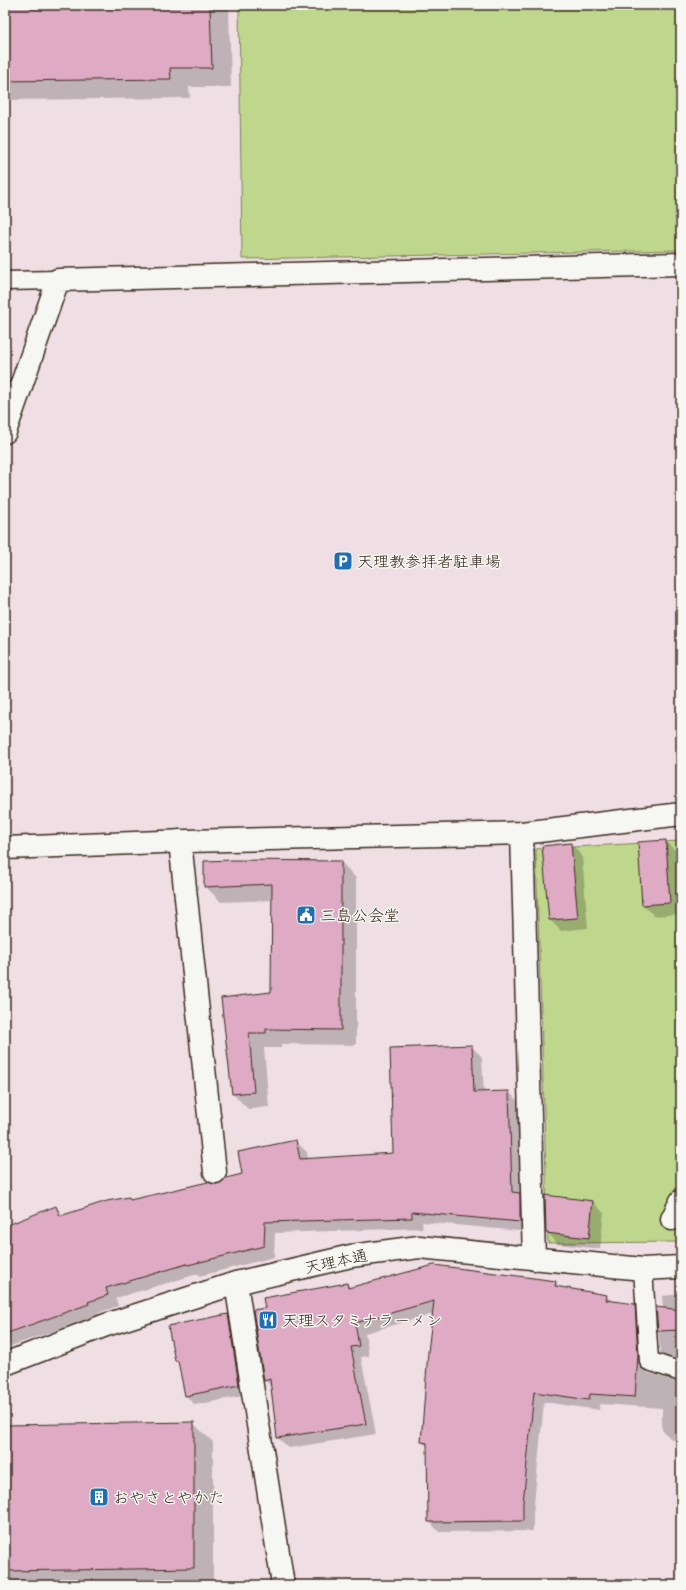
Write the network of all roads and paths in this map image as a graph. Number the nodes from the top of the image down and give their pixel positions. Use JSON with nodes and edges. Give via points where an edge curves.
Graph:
{"nodes":[{"id":1,"x":681,"y":264,"type":"edge"},
{"id":2,"x":58,"y":280,"type":"junction"},
{"id":3,"x":5,"y":281,"type":"edge"},
{"id":4,"x":5,"y":432,"type":"edge"},
{"id":5,"x":681,"y":814,"type":"edge"},
{"id":6,"x":522,"y":833,"type":"junction"},
{"id":7,"x":180,"y":841,"type":"junction"},
{"id":8,"x":5,"y":848,"type":"edge"},
{"id":9,"x":215,"y":1172,"type":"dead end"},
{"id":10,"x":534,"y":1259,"type":"junction"},
{"id":11,"x":681,"y":1267,"type":"edge"},
{"id":12,"x":643,"y":1269,"type":"junction"},
{"id":13,"x":236,"y":1283,"type":"junction"},
{"id":14,"x":5,"y":1364,"type":"edge"},
{"id":15,"x":681,"y":1372,"type":"edge"},
{"id":16,"x":283,"y":1585,"type":"edge"}],
"edges":[{"from":1,"to":2,"type":"street"},
{"from":2,"to":3,"type":"lane"},
{"from":2,"to":4,"type":"street"},
{"from":5,"to":6,"type":"street"},
{"from":6,"to":7,"type":"street"},
{"from":6,"to":10,"type":"street"},
{"from":7,"to":8,"type":"street"},
{"from":7,"to":9,"type":"street"},
{"from":10,"to":12,"type":"street","name":"天理本通"},
{"from":10,"to":13,"type":"street","name":"天理本通","via":[[419,1246],[351,1256]]},
{"from":11,"to":12,"type":"street","name":"天理本通"},
{"from":12,"to":15,"type":"lane","via":[[649,1361]]},
{"from":13,"to":14,"type":"street","name":"天理本通","via":[[106,1325]]},
{"from":13,"to":16,"type":"street"}]}
